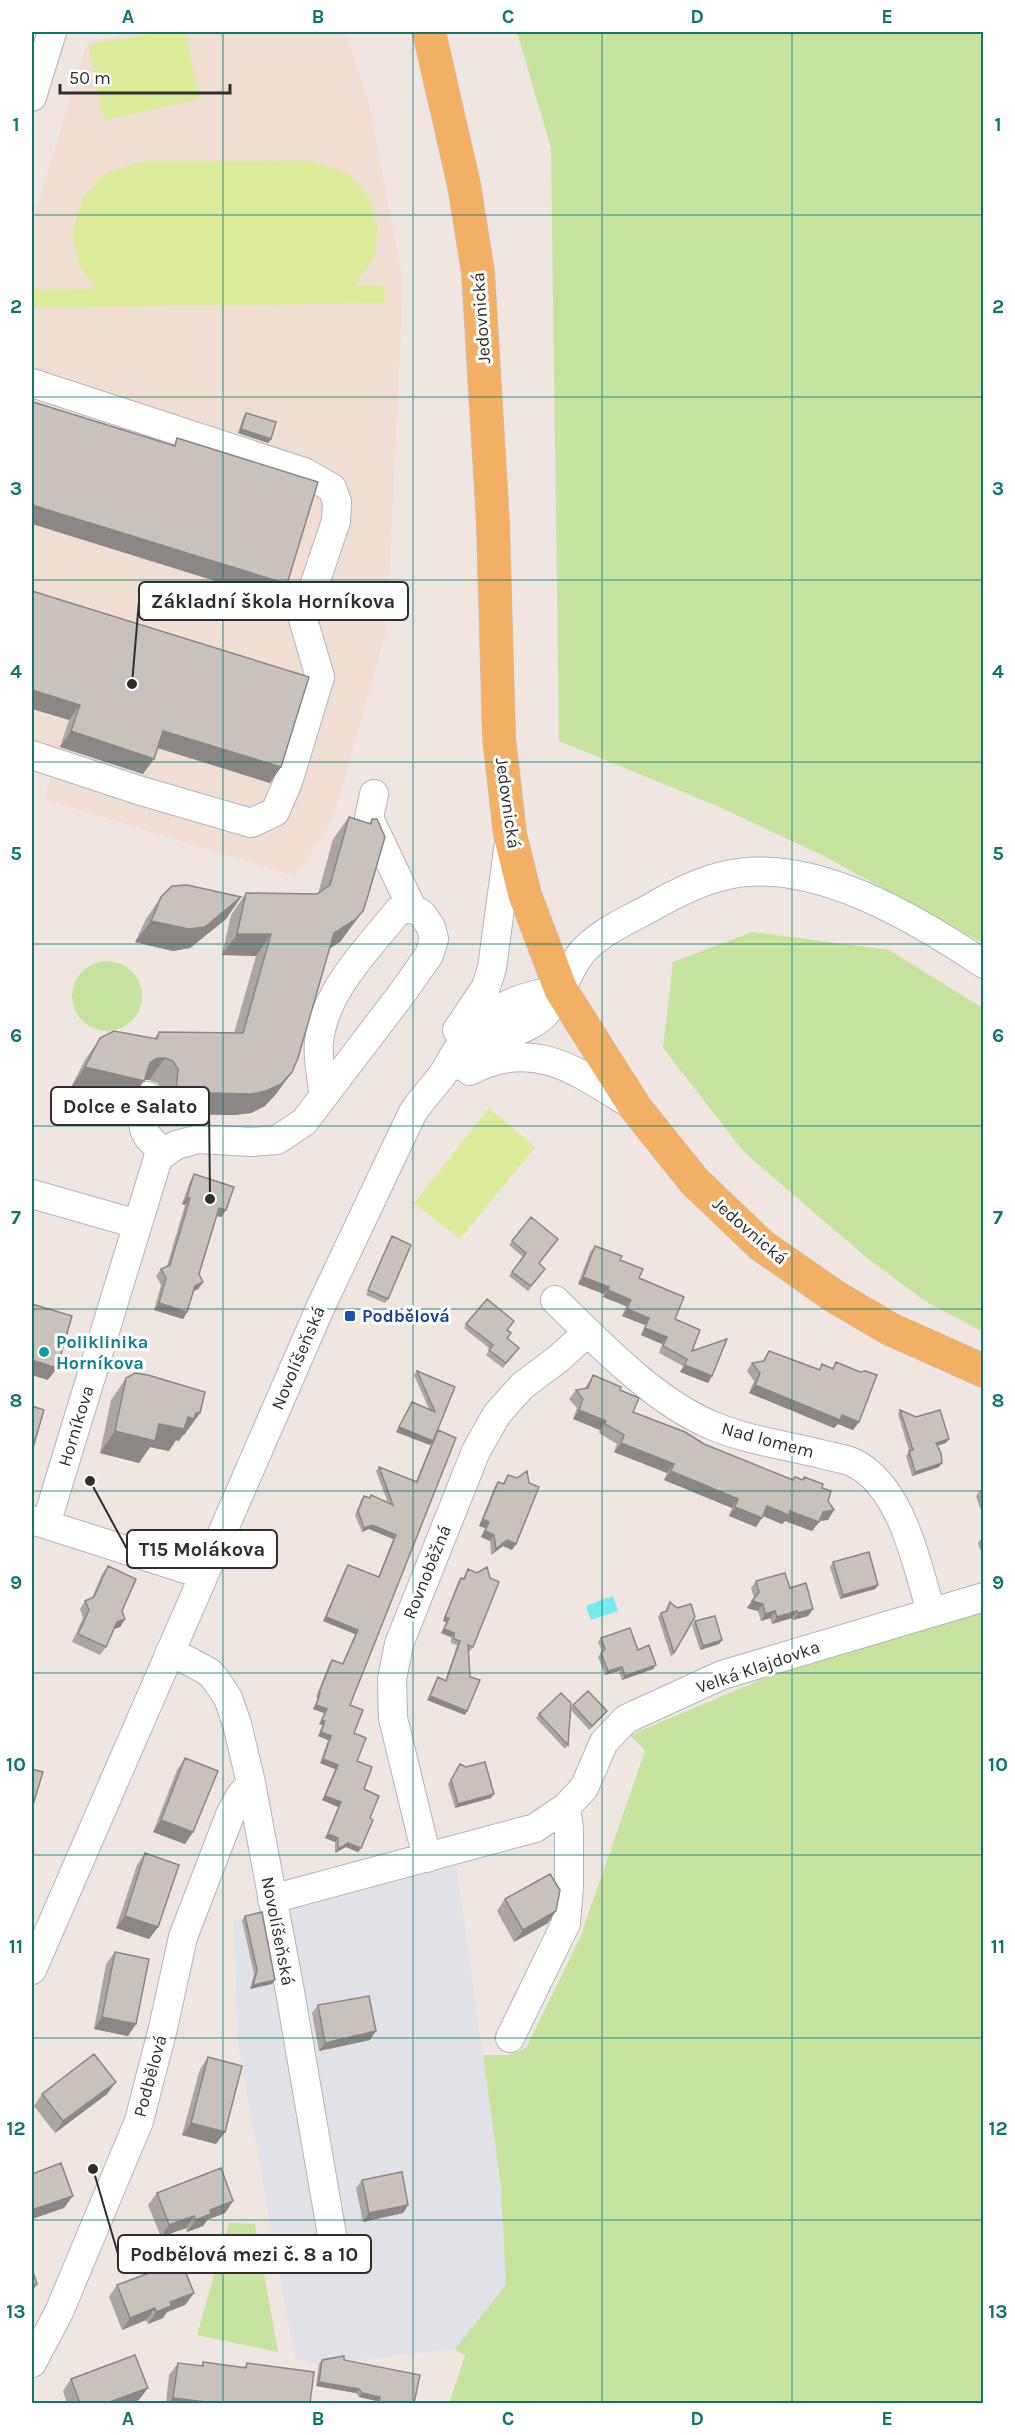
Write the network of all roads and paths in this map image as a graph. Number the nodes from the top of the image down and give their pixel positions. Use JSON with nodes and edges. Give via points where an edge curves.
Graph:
{"nodes":[{"id":1,"x":52,"y":32,"type":"edge"},
{"id":2,"x":429,"y":32,"type":"edge"},
{"id":3,"x":32,"y":97,"type":"edge"},
{"id":4,"x":32,"y":383,"type":"edge"},
{"id":5,"x":32,"y":755,"type":"edge"},
{"id":6,"x":374,"y":795,"type":"dead end"},
{"id":7,"x":510,"y":834,"type":"junction"},
{"id":8,"x":412,"y":908,"type":"junction"},
{"id":9,"x":984,"y":964,"type":"edge"},
{"id":10,"x":561,"y":990,"type":"junction"},
{"id":11,"x":324,"y":1093,"type":"junction"},
{"id":12,"x":147,"y":1096,"type":"edge"},
{"id":13,"x":421,"y":1098,"type":"junction"},
{"id":14,"x":635,"y":1107,"type":"junction"},
{"id":15,"x":165,"y":1153,"type":"junction"},
{"id":16,"x":32,"y":1194,"type":"edge"},
{"id":17,"x":137,"y":1224,"type":"junction"},
{"id":18,"x":555,"y":1300,"type":"dead end"},
{"id":19,"x":588,"y":1332,"type":"junction"},
{"id":20,"x":984,"y":1371,"type":"edge"},
{"id":21,"x":39,"y":1522,"type":"edge"},
{"id":22,"x":204,"y":1575,"type":"junction"},
{"id":23,"x":984,"y":1597,"type":"edge"},
{"id":24,"x":932,"y":1611,"type":"junction"},
{"id":25,"x":170,"y":1651,"type":"junction"},
{"id":26,"x":251,"y":1784,"type":"junction"},
{"id":27,"x":566,"y":1807,"type":"junction"},
{"id":28,"x":427,"y":1858,"type":"junction"},
{"id":29,"x":272,"y":1899,"type":"junction"},
{"id":30,"x":32,"y":1970,"type":"edge"},
{"id":31,"x":510,"y":2038,"type":"dead end"},
{"id":32,"x":333,"y":2241,"type":"dead end"},
{"id":33,"x":32,"y":2363,"type":"edge"}],
"edges":[{"from":1,"to":3,"type":"street"},
{"from":2,"to":7,"type":"main road","name":"Jedovnická","via":[[464,185],[478,272],[492,512],[499,738]]},
{"from":4,"to":5,"type":"street","via":[[304,472],[332,488],[337,502],[336,521],[303,619],[320,677],[288,782],[274,812],[251,823]]},
{"from":6,"to":8,"type":"street","via":[[369,818]]},
{"from":7,"to":10,"type":"main road","name":"Jedovnická","via":[[525,895]]},
{"from":7,"to":13,"type":"street","via":[[492,969],[486,987],[451,1038]]},
{"from":8,"to":11,"type":"street","via":[[398,911],[332,998],[319,1041]]},
{"from":8,"to":11,"type":"street","via":[[431,927],[434,939],[429,955]]},
{"from":9,"to":10,"type":"street","via":[[902,915],[830,882],[788,873],[749,872],[702,882],[616,927],[584,949]]},
{"from":10,"to":13,"type":"street","name":"Novolíšeňská","via":[[532,994],[506,1004],[481,1023]]},
{"from":10,"to":14,"type":"main road","name":"Jedovnická"},
{"from":11,"to":15,"type":"street","via":[[304,1122],[277,1140],[199,1139],[176,1145]]},
{"from":12,"to":15,"type":"street","via":[[144,1131],[151,1143]]},
{"from":13,"to":14,"type":"street","via":[[485,1064],[511,1057],[540,1058],[567,1066]]},
{"from":13,"to":22,"type":"street","name":"Novolíšeňská","via":[[321,1306]]},
{"from":14,"to":20,"type":"main road","name":"Jedovnická","via":[[694,1181],[761,1245],[890,1329]]},
{"from":15,"to":17,"type":"street","name":"Horníkova","via":[[158,1158]]},
{"from":16,"to":17,"type":"street"},
{"from":17,"to":21,"type":"street","name":"Horníkova"},
{"from":18,"to":19,"type":"street","name":"Nad lomem"},
{"from":19,"to":24,"type":"street","name":"Nad lomem","via":[[670,1403],[710,1425],[853,1462],[872,1476],[901,1517]]},
{"from":19,"to":28,"type":"street","name":"Rovnoběžná","via":[[522,1386],[497,1413],[476,1451],[399,1644],[392,1679],[393,1718]]},
{"from":21,"to":22,"type":"street"},
{"from":22,"to":25,"type":"street","name":"Novolíšeňská"},
{"from":23,"to":24,"type":"street","name":"Velká Klajdovka"},
{"from":24,"to":27,"type":"street","name":"Velká Klajdovka","via":[[722,1675],[626,1719],[604,1742],[584,1788]]},
{"from":25,"to":26,"type":"street","name":"Novolíšeňská","via":[[209,1672],[228,1698]]},
{"from":25,"to":30,"type":"street","name":"Novolíšeňská"},
{"from":26,"to":29,"type":"street","name":"Novolíšeňská"},
{"from":26,"to":33,"type":"street","name":"Podbělová","via":[[230,1815],[183,1937],[137,2125],[59,2312]]},
{"from":27,"to":28,"type":"street","name":"Velká Klajdovka","via":[[535,1828]]},
{"from":27,"to":31,"type":"street","via":[[566,1923]]},
{"from":28,"to":29,"type":"street","name":"Velká Klajdovka"},
{"from":29,"to":32,"type":"street","name":"Novolíšeňská"}]}
